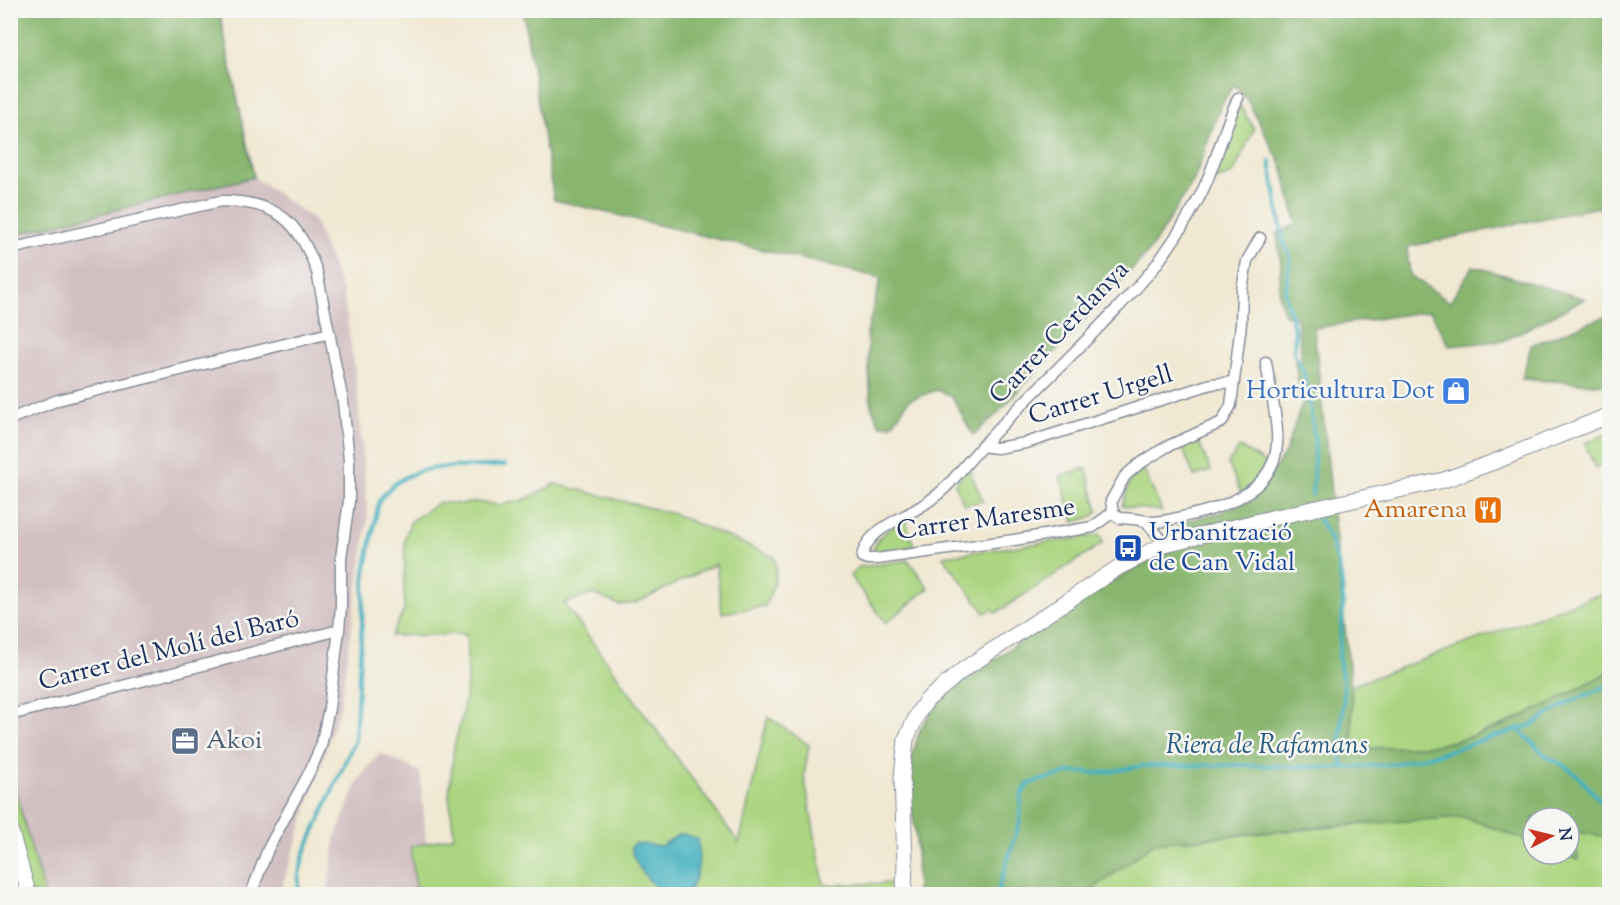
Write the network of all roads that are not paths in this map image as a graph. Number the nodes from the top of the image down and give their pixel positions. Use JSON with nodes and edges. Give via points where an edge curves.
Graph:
{"nodes":[{"id":1,"x":1238,"y":98,"type":"dead end"},
{"id":2,"x":1260,"y":238,"type":"dead end"},
{"id":3,"x":10,"y":249,"type":"edge"},
{"id":4,"x":330,"y":333,"type":"junction"},
{"id":5,"x":1266,"y":362,"type":"dead end"},
{"id":6,"x":1234,"y":382,"type":"junction"},
{"id":7,"x":1610,"y":416,"type":"edge"},
{"id":8,"x":10,"y":419,"type":"edge"},
{"id":9,"x":981,"y":446,"type":"junction"},
{"id":10,"x":1113,"y":512,"type":"junction"},
{"id":11,"x":1168,"y":520,"type":"junction"},
{"id":12,"x":1146,"y":521,"type":"junction"},
{"id":13,"x":1171,"y":542,"type":"junction"},
{"id":14,"x":862,"y":557,"type":"joint"},
{"id":15,"x":339,"y":630,"type":"junction"},
{"id":16,"x":10,"y":715,"type":"edge"},
{"id":17,"x":10,"y":827,"type":"edge"},
{"id":18,"x":29,"y":894,"type":"edge"},
{"id":19,"x":251,"y":894,"type":"edge"},
{"id":20,"x":904,"y":894,"type":"edge"}],
"edges":[{"from":1,"to":9,"type":"street","name":"Carrer Cerdanya","via":[[1205,186],[1158,261],[1107,319]]},
{"from":2,"to":6,"type":"street","via":[[1248,261],[1242,290]]},
{"from":3,"to":4,"type":"street","via":[[202,204],[255,204],[292,224],[309,249]]},
{"from":4,"to":8,"type":"street","via":[[58,400]]},
{"from":4,"to":15,"type":"street","via":[[350,459]]},
{"from":5,"to":11,"type":"street","via":[[1278,444],[1268,471],[1254,489],[1233,502]]},
{"from":6,"to":9,"type":"street","name":"Carrer Urgell","via":[[1211,384],[1026,443],[997,448]]},
{"from":6,"to":10,"type":"street","via":[[1231,405],[1222,422],[1166,447],[1138,465],[1125,476],[1113,496]]},
{"from":7,"to":13,"type":"main road","via":[[1444,480]]},
{"from":9,"to":14,"type":"street","name":"Carrer Cerdanya","via":[[938,495],[876,534],[863,549]]},
{"from":10,"to":12,"type":"street","via":[[1119,518]]},
{"from":10,"to":14,"type":"street","name":"Carrer Maresme","via":[[1093,527]]},
{"from":11,"to":12,"type":"street"},
{"from":11,"to":13,"type":"street"},
{"from":12,"to":13,"type":"street"},
{"from":13,"to":20,"type":"main road","via":[[1119,567],[964,669],[927,700],[910,729],[904,752]]},
{"from":15,"to":16,"type":"street","name":"Carrer del Molí del Baró"},
{"from":15,"to":19,"type":"street","via":[[321,746],[268,849]]},
{"from":17,"to":18,"type":"street"}]}
